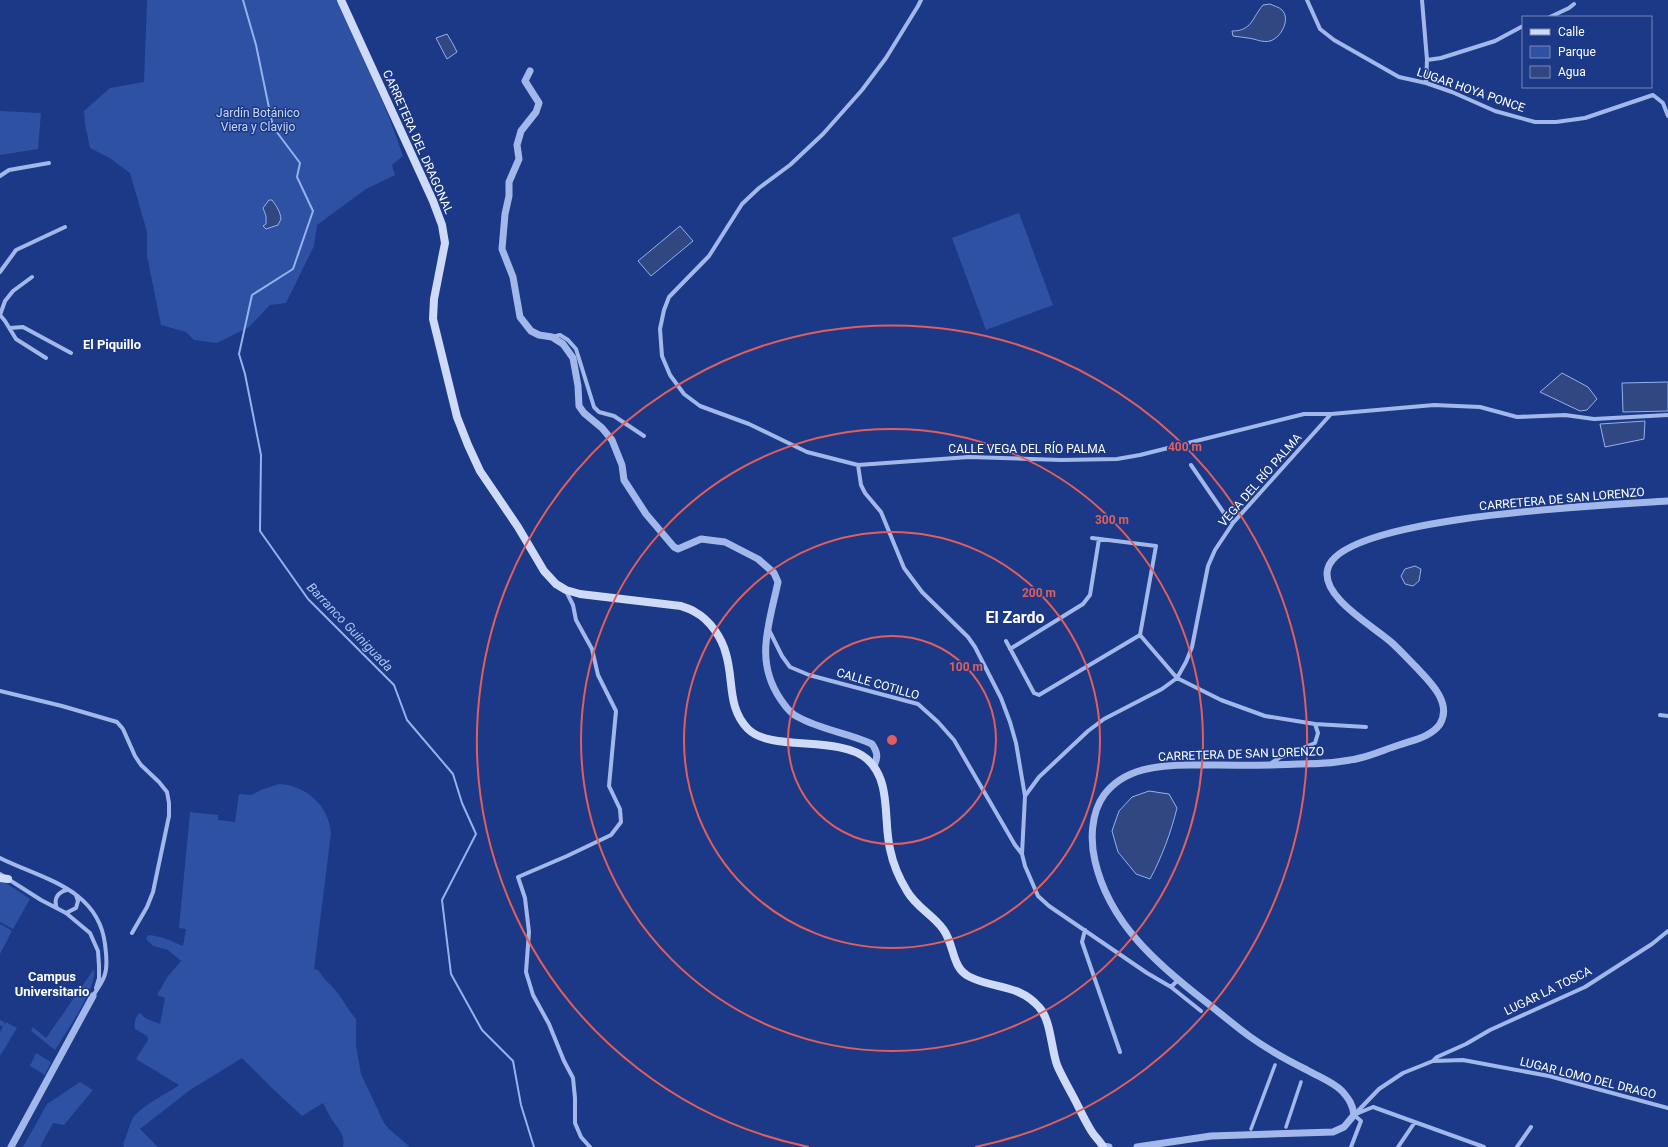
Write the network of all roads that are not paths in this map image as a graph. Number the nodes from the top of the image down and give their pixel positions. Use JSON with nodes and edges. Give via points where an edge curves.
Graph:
{"nodes":[{"id":1,"x":341,"y":0,"type":"edge"},
{"id":2,"x":920,"y":0,"type":"edge"},
{"id":3,"x":1307,"y":0,"type":"edge"},
{"id":4,"x":1422,"y":0,"type":"edge"},
{"id":5,"x":1574,"y":4,"type":"dead end"},
{"id":6,"x":1552,"y":16,"type":"edge"},
{"id":7,"x":1522,"y":27,"type":"edge"},
{"id":8,"x":1427,"y":60,"type":"junction"},
{"id":9,"x":530,"y":71,"type":"dead end"},
{"id":10,"x":1426,"y":83,"type":"junction"},
{"id":11,"x":1668,"y":116,"type":"edge"},
{"id":12,"x":49,"y":163,"type":"dead end"},
{"id":13,"x":0,"y":176,"type":"edge"},
{"id":14,"x":65,"y":227,"type":"dead end"},
{"id":15,"x":0,"y":272,"type":"edge"},
{"id":16,"x":32,"y":277,"type":"dead end"},
{"id":17,"x":0,"y":315,"type":"edge"},
{"id":18,"x":10,"y":328,"type":"junction"},
{"id":19,"x":552,"y":337,"type":"junction"},
{"id":20,"x":71,"y":353,"type":"dead end"},
{"id":21,"x":46,"y":358,"type":"dead end"},
{"id":22,"x":1331,"y":414,"type":"junction"},
{"id":23,"x":1668,"y":415,"type":"edge"},
{"id":24,"x":644,"y":436,"type":"dead end"},
{"id":25,"x":858,"y":465,"type":"junction"},
{"id":26,"x":1191,"y":465,"type":"dead end"},
{"id":27,"x":1668,"y":501,"type":"edge"},
{"id":28,"x":1233,"y":523,"type":"junction"},
{"id":29,"x":1092,"y":538,"type":"dead end"},
{"id":30,"x":1099,"y":539,"type":"junction"},
{"id":31,"x":566,"y":590,"type":"junction"},
{"id":32,"x":769,"y":630,"type":"junction"},
{"id":33,"x":1140,"y":635,"type":"junction"},
{"id":34,"x":1006,"y":641,"type":"dead end"},
{"id":35,"x":1010,"y":649,"type":"junction"},
{"id":36,"x":1177,"y":678,"type":"junction"},
{"id":37,"x":0,"y":691,"type":"edge"},
{"id":38,"x":1660,"y":716,"type":"dead end"},
{"id":39,"x":1668,"y":716,"type":"edge"},
{"id":40,"x":1315,"y":724,"type":"junction"},
{"id":41,"x":1366,"y":727,"type":"dead end"},
{"id":42,"x":874,"y":766,"type":"junction"},
{"id":43,"x":1268,"y":766,"type":"junction"},
{"id":44,"x":1024,"y":796,"type":"junction"},
{"id":45,"x":1022,"y":854,"type":"junction"},
{"id":46,"x":0,"y":858,"type":"edge"},
{"id":47,"x":0,"y":874,"type":"edge"},
{"id":48,"x":4,"y":878,"type":"edge"},
{"id":49,"x":67,"y":890,"type":"junction"},
{"id":50,"x":76,"y":895,"type":"junction"},
{"id":51,"x":57,"y":908,"type":"junction"},
{"id":52,"x":66,"y":913,"type":"junction"},
{"id":53,"x":1085,"y":930,"type":"junction"},
{"id":54,"x":1668,"y":931,"type":"edge"},
{"id":55,"x":132,"y":932,"type":"dead end"},
{"id":56,"x":1178,"y":980,"type":"junction"},
{"id":57,"x":1171,"y":987,"type":"junction"},
{"id":58,"x":93,"y":996,"type":"junction"},
{"id":59,"x":1201,"y":1011,"type":"dead end"},
{"id":60,"x":1120,"y":1052,"type":"dead end"},
{"id":61,"x":1433,"y":1061,"type":"junction"},
{"id":62,"x":1275,"y":1065,"type":"dead end"},
{"id":63,"x":1301,"y":1082,"type":"dead end"},
{"id":64,"x":1668,"y":1108,"type":"edge"},
{"id":65,"x":1354,"y":1115,"type":"junction"},
{"id":66,"x":1415,"y":1122,"type":"junction"},
{"id":67,"x":1286,"y":1127,"type":"dead end"},
{"id":68,"x":1532,"y":1127,"type":"dead end"},
{"id":69,"x":1251,"y":1129,"type":"dead end"},
{"id":70,"x":11,"y":1147,"type":"edge"},
{"id":71,"x":590,"y":1147,"type":"edge"},
{"id":72,"x":1105,"y":1147,"type":"edge"},
{"id":73,"x":1137,"y":1147,"type":"edge"},
{"id":74,"x":1351,"y":1147,"type":"edge"},
{"id":75,"x":1398,"y":1147,"type":"edge"},
{"id":76,"x":1484,"y":1147,"type":"edge"},
{"id":77,"x":1518,"y":1147,"type":"edge"}],
"edges":[{"from":1,"to":31,"type":"main road","name":"CARRETERA DEL DRAGONAL","via":[[442,225],[445,243],[434,299],[433,319],[457,417],[480,471],[544,571]]},
{"from":2,"to":25,"type":"street","name":"CALLE VEGA DEL RÍO PALMA","via":[[886,58],[862,90],[823,134],[742,204],[709,256],[669,297],[660,330],[662,356],[670,375],[684,394],[700,406],[749,424],[807,452]]},
{"from":3,"to":10,"type":"street","name":"LUGAR HOYA PONCE","via":[[1320,29],[1334,40],[1399,78]]},
{"from":4,"to":8,"type":"street"},
{"from":5,"to":6,"type":"street"},
{"from":7,"to":8,"type":"street","via":[[1495,41]]},
{"from":8,"to":10,"type":"street"},
{"from":9,"to":19,"type":"street","via":[[525,81],[539,103],[536,112],[521,131],[517,145],[519,159],[509,182],[502,249],[513,277],[520,317],[531,331]]},
{"from":10,"to":11,"type":"street","name":"LUGAR HOYA PONCE","via":[[1495,111],[1535,122],[1585,118],[1653,95],[1663,103]]},
{"from":12,"to":13,"type":"street","via":[[9,170]]},
{"from":14,"to":15,"type":"street","via":[[16,250]]},
{"from":16,"to":17,"type":"street","via":[[13,291],[5,301]]},
{"from":17,"to":18,"type":"street"},
{"from":18,"to":20,"type":"street","via":[[23,327]]},
{"from":18,"to":21,"type":"street","via":[[16,339]]},
{"from":19,"to":24,"type":"street","via":[[560,335],[576,349],[594,407],[599,412],[614,416]]},
{"from":19,"to":32,"type":"street","via":[[563,344],[573,358],[579,406],[612,440],[622,465],[624,480],[646,514],[674,547],[678,549],[701,539],[725,542],[758,559],[774,573],[778,582]]},
{"from":22,"to":23,"type":"street","name":"CALLE VEGA DEL RÍO PALMA","via":[[1434,405],[1480,408],[1517,417],[1565,415],[1594,419]]},
{"from":22,"to":25,"type":"street","name":"CALLE VEGA DEL RÍO PALMA","via":[[1304,414],[1117,459],[1061,460],[969,456]]},
{"from":22,"to":28,"type":"street","name":"VEGA DEL RÍO PALMA"},
{"from":25,"to":44,"type":"street","via":[[861,485],[883,516],[904,568],[922,592],[968,637],[1001,698],[1016,743]]},
{"from":26,"to":28,"type":"street"},
{"from":27,"to":43,"type":"street","name":"CARRETERA DE SAN LORENZO","via":[[1499,513],[1416,527],[1372,538],[1346,549],[1332,559],[1326,570],[1328,583],[1336,596],[1391,642],[1433,685],[1442,700],[1444,713],[1440,724],[1428,735],[1359,758],[1318,764]]},
{"from":28,"to":36,"type":"street","name":"VEGA DEL RÍO PALMA","via":[[1208,566],[1192,647]]},
{"from":29,"to":30,"type":"street"},
{"from":30,"to":33,"type":"street","via":[[1156,546]]},
{"from":30,"to":35,"type":"street","via":[[1090,595],[1083,604]]},
{"from":31,"to":42,"type":"main road","name":"CARRETERA DEL DRAGONAL","via":[[580,594],[681,606],[695,612],[718,636],[727,654],[732,698],[738,718],[749,731],[766,739],[839,747],[866,758]]},
{"from":31,"to":71,"type":"street","via":[[576,620],[592,649],[598,674],[616,711],[609,786],[620,809],[621,822],[611,835],[518,877],[525,898],[529,932],[526,972],[533,995],[573,1078],[575,1123],[581,1137]]},
{"from":32,"to":42,"type":"street","via":[[764,647],[767,672],[774,690],[786,707],[797,717],[872,744],[878,758]]},
{"from":32,"to":45,"type":"street","name":"CALLE COTILLO","via":[[790,667],[809,675],[918,704],[954,740]]},
{"from":33,"to":35,"type":"street","via":[[1039,695],[1034,693]]},
{"from":33,"to":36,"type":"street"},
{"from":34,"to":35,"type":"street"},
{"from":36,"to":40,"type":"street","via":[[1221,700],[1265,716]]},
{"from":36,"to":44,"type":"street","via":[[1088,730],[1039,777]]},
{"from":37,"to":55,"type":"street","via":[[116,722],[123,729],[141,765],[167,792],[169,816],[153,892],[148,907]]},
{"from":38,"to":39,"type":"street"},
{"from":40,"to":41,"type":"street"},
{"from":40,"to":43,"type":"street","via":[[1318,734],[1314,743],[1279,758]]},
{"from":42,"to":72,"type":"main road","name":"CARRETERA DEL DRAGONAL","via":[[881,779],[885,798],[889,848],[897,874],[908,894],[944,930],[954,960],[961,970],[970,977],[1024,995],[1040,1008],[1047,1022],[1058,1068],[1092,1133]]},
{"from":43,"to":56,"type":"street","name":"CARRETERA DE SAN LORENZO","via":[[1177,765],[1146,769],[1126,776],[1112,786],[1100,800],[1093,824],[1092,850],[1106,894],[1133,936]]},
{"from":44,"to":45,"type":"street"},
{"from":45,"to":53,"type":"street","via":[[1038,896]]},
{"from":46,"to":49,"type":"street","via":[[55,882]]},
{"from":47,"to":48,"type":"street"},
{"from":48,"to":51,"type":"street"},
{"from":49,"to":50,"type":"street"},
{"from":49,"to":51,"type":"street","via":[[58,894],[55,901]]},
{"from":50,"to":52,"type":"street","via":[[76,908]]},
{"from":50,"to":58,"type":"street","via":[[93,911],[104,937],[105,975]]},
{"from":51,"to":52,"type":"street"},
{"from":52,"to":58,"type":"street","via":[[90,933],[98,951],[99,978]]},
{"from":53,"to":57,"type":"street"},
{"from":53,"to":60,"type":"street","via":[[1082,942]]},
{"from":54,"to":61,"type":"street","name":"LUGAR LA TOSCA","via":[[1585,987],[1490,1030]]},
{"from":56,"to":57,"type":"street"},
{"from":56,"to":65,"type":"street","name":"CARRETERA DE SAN LORENZO","via":[[1250,1037],[1339,1088],[1353,1106]]},
{"from":57,"to":59,"type":"street"},
{"from":58,"to":70,"type":"street"},
{"from":61,"to":64,"type":"street","name":"LUGAR LOMO DEL DRAGO","via":[[1463,1060],[1549,1076]]},
{"from":61,"to":65,"type":"street","name":"LUGAR LOMO DEL DRAGO","via":[[1403,1073],[1379,1089]]},
{"from":62,"to":69,"type":"street"},
{"from":63,"to":67,"type":"street"},
{"from":65,"to":66,"type":"street","via":[[1372,1107]]},
{"from":65,"to":73,"type":"street","via":[[1344,1127],[1333,1132],[1211,1136]]},
{"from":65,"to":74,"type":"street","via":[[1361,1121]]},
{"from":66,"to":75,"type":"street"},
{"from":66,"to":76,"type":"street"},
{"from":68,"to":77,"type":"street"}]}
